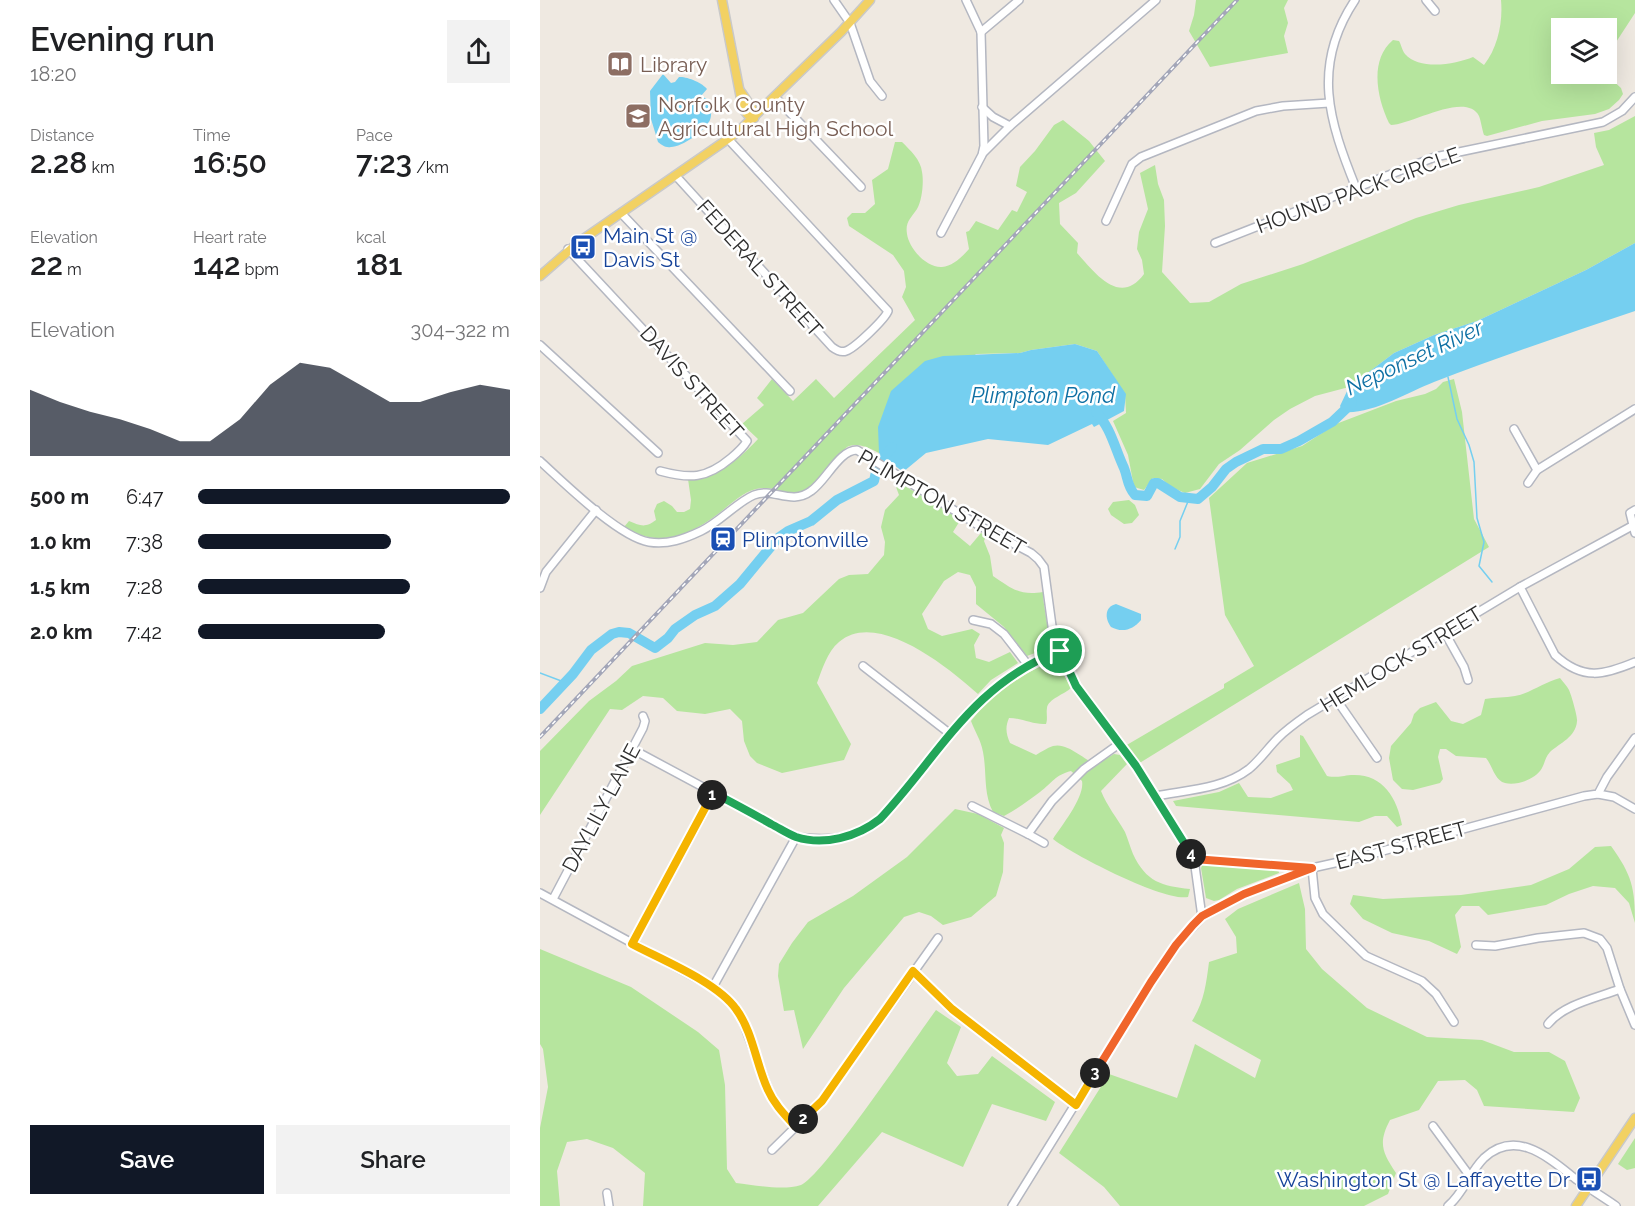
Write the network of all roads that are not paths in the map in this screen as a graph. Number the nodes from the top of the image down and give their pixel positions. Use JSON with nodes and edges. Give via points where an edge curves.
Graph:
{"nodes":[{"id":1,"x":722,"y":0,"type":"edge"},
{"id":2,"x":834,"y":0,"type":"edge"},
{"id":3,"x":870,"y":0,"type":"edge"},
{"id":4,"x":966,"y":0,"type":"edge"},
{"id":5,"x":1019,"y":0,"type":"edge"},
{"id":6,"x":1156,"y":0,"type":"edge"},
{"id":7,"x":1355,"y":0,"type":"edge"},
{"id":8,"x":1426,"y":0,"type":"edge"},
{"id":9,"x":1435,"y":11,"type":"dead end"},
{"id":10,"x":850,"y":23,"type":"junction"},
{"id":11,"x":981,"y":32,"type":"junction"},
{"id":12,"x":882,"y":96,"type":"dead end"},
{"id":13,"x":775,"y":97,"type":"junction"},
{"id":14,"x":1635,"y":97,"type":"edge"},
{"id":15,"x":1329,"y":103,"type":"junction"},
{"id":16,"x":982,"y":107,"type":"junction"},
{"id":17,"x":754,"y":118,"type":"junction"},
{"id":18,"x":1010,"y":126,"type":"junction"},
{"id":19,"x":729,"y":140,"type":"junction"},
{"id":20,"x":982,"y":155,"type":"junction"},
{"id":21,"x":676,"y":176,"type":"junction"},
{"id":22,"x":861,"y":187,"type":"dead end"},
{"id":23,"x":1356,"y":188,"type":"junction"},
{"id":24,"x":621,"y":213,"type":"junction"},
{"id":25,"x":1106,"y":221,"type":"dead end"},
{"id":26,"x":941,"y":233,"type":"dead end"},
{"id":27,"x":1215,"y":243,"type":"dead end"},
{"id":28,"x":568,"y":249,"type":"junction"},
{"id":29,"x":540,"y":276,"type":"edge"},
{"id":30,"x":540,"y":345,"type":"edge"},
{"id":31,"x":790,"y":391,"type":"dead end"},
{"id":32,"x":1635,"y":409,"type":"edge"},
{"id":33,"x":1514,"y":429,"type":"dead end"},
{"id":34,"x":658,"y":453,"type":"dead end"},
{"id":35,"x":540,"y":461,"type":"edge"},
{"id":36,"x":1538,"y":470,"type":"junction"},
{"id":37,"x":660,"y":471,"type":"dead end"},
{"id":38,"x":1528,"y":483,"type":"dead end"},
{"id":39,"x":596,"y":510,"type":"junction"},
{"id":40,"x":1635,"y":510,"type":"edge"},
{"id":41,"x":1634,"y":529,"type":"edge"},
{"id":42,"x":1520,"y":587,"type":"junction"},
{"id":43,"x":540,"y":588,"type":"edge"},
{"id":44,"x":973,"y":620,"type":"dead end"},
{"id":45,"x":1445,"y":633,"type":"junction"},
{"id":46,"x":1060,"y":651,"type":"junction"},
{"id":47,"x":1635,"y":662,"type":"edge"},
{"id":48,"x":1028,"y":665,"type":"junction"},
{"id":49,"x":863,"y":666,"type":"dead end"},
{"id":50,"x":1468,"y":680,"type":"dead end"},
{"id":51,"x":1336,"y":699,"type":"junction"},
{"id":52,"x":643,"y":716,"type":"dead end"},
{"id":53,"x":949,"y":733,"type":"junction"},
{"id":54,"x":1635,"y":738,"type":"edge"},
{"id":55,"x":1119,"y":744,"type":"junction"},
{"id":56,"x":632,"y":749,"type":"junction"},
{"id":57,"x":1377,"y":758,"type":"dead end"},
{"id":58,"x":714,"y":793,"type":"junction"},
{"id":59,"x":1598,"y":794,"type":"junction"},
{"id":60,"x":1156,"y":796,"type":"junction"},
{"id":61,"x":972,"y":806,"type":"dead end"},
{"id":62,"x":1635,"y":809,"type":"edge"},
{"id":63,"x":1028,"y":834,"type":"junction"},
{"id":64,"x":796,"y":837,"type":"junction"},
{"id":65,"x":1044,"y":843,"type":"dead end"},
{"id":66,"x":1194,"y":859,"type":"junction"},
{"id":67,"x":1312,"y":868,"type":"junction"},
{"id":68,"x":540,"y":893,"type":"edge"},
{"id":69,"x":553,"y":899,"type":"junction"},
{"id":70,"x":1202,"y":916,"type":"junction"},
{"id":71,"x":938,"y":938,"type":"dead end"},
{"id":72,"x":632,"y":944,"type":"junction"},
{"id":73,"x":1476,"y":945,"type":"dead end"},
{"id":74,"x":913,"y":971,"type":"junction"},
{"id":75,"x":713,"y":987,"type":"junction"},
{"id":76,"x":1620,"y":989,"type":"junction"},
{"id":77,"x":1454,"y":1022,"type":"dead end"},
{"id":78,"x":1548,"y":1024,"type":"dead end"},
{"id":79,"x":1635,"y":1025,"type":"edge"},
{"id":80,"x":1076,"y":1105,"type":"junction"},
{"id":81,"x":1635,"y":1118,"type":"edge"},
{"id":82,"x":795,"y":1126,"type":"junction"},
{"id":83,"x":1433,"y":1126,"type":"dead end"},
{"id":84,"x":772,"y":1149,"type":"dead end"},
{"id":85,"x":1469,"y":1175,"type":"junction"},
{"id":86,"x":1588,"y":1188,"type":"junction"},
{"id":87,"x":607,"y":1194,"type":"dead end"},
{"id":88,"x":609,"y":1206,"type":"edge"},
{"id":89,"x":1013,"y":1206,"type":"edge"},
{"id":90,"x":1448,"y":1206,"type":"edge"},
{"id":91,"x":1576,"y":1206,"type":"edge"},
{"id":92,"x":1616,"y":1206,"type":"edge"}],
"edges":[{"from":1,"to":17,"type":"main road","via":[[741,92]]},
{"from":2,"to":10,"type":"street"},
{"from":3,"to":10,"type":"main road"},
{"from":4,"to":11,"type":"street"},
{"from":5,"to":11,"type":"street"},
{"from":6,"to":18,"type":"street"},
{"from":7,"to":15,"type":"street","via":[[1335,42]]},
{"from":8,"to":9,"type":"street"},
{"from":10,"to":12,"type":"street","via":[[870,81]]},
{"from":10,"to":13,"type":"main road"},
{"from":11,"to":16,"type":"street"},
{"from":13,"to":17,"type":"main road"},
{"from":13,"to":22,"type":"street"},
{"from":14,"to":23,"type":"street","name":"HOUND PACK CIRCLE","via":[[1622,111],[1603,122],[1446,154]]},
{"from":15,"to":23,"type":"street","via":[[1338,146]]},
{"from":15,"to":25,"type":"street","via":[[1256,111],[1141,157],[1132,164]]},
{"from":16,"to":18,"type":"street"},
{"from":16,"to":20,"type":"street"},
{"from":17,"to":19,"type":"main road"},
{"from":18,"to":20,"type":"street"},
{"from":19,"to":21,"type":"main road"},
{"from":19,"to":21,"type":"street","name":"FEDERAL STREET","via":[[888,312],[847,351],[832,347]]},
{"from":20,"to":26,"type":"street"},
{"from":21,"to":24,"type":"main road"},
{"from":23,"to":27,"type":"street","name":"HOUND PACK CIRCLE"},
{"from":24,"to":28,"type":"main road"},
{"from":24,"to":31,"type":"street"},
{"from":28,"to":29,"type":"main road"},
{"from":28,"to":37,"type":"street","name":"DAVIS STREET","via":[[747,441],[715,471],[682,477]]},
{"from":30,"to":34,"type":"street"},
{"from":32,"to":36,"type":"street"},
{"from":33,"to":36,"type":"street"},
{"from":35,"to":39,"type":"street","name":"PLIMPTON STREET"},
{"from":36,"to":38,"type":"street"},
{"from":39,"to":43,"type":"street","via":[[546,572]]},
{"from":39,"to":46,"type":"street","name":"PLIMPTON STREET","via":[[638,539],[668,543],[710,526],[756,494],[793,498],[804,495],[817,487],[851,450],[859,450],[1038,559],[1044,567],[1052,626]]},
{"from":40,"to":41,"type":"street","name":"HEMLOCK STREET","via":[[1630,513]]},
{"from":41,"to":42,"type":"street","name":"HEMLOCK STREET"},
{"from":42,"to":45,"type":"street","name":"HEMLOCK STREET"},
{"from":42,"to":47,"type":"street","via":[[1560,660],[1581,672],[1600,674]]},
{"from":44,"to":48,"type":"street","via":[[992,624],[1004,633]]},
{"from":45,"to":50,"type":"street"},
{"from":45,"to":51,"type":"street","name":"HEMLOCK STREET"},
{"from":46,"to":48,"type":"street"},
{"from":46,"to":55,"type":"street","name":"PLIMPTON STREET","via":[[1076,686]]},
{"from":48,"to":53,"type":"street","via":[[1000,684]]},
{"from":49,"to":53,"type":"street"},
{"from":51,"to":57,"type":"street"},
{"from":51,"to":60,"type":"street","name":"HEMLOCK STREET","via":[[1294,724],[1248,769],[1230,780]]},
{"from":52,"to":56,"type":"street","name":"DAYLILY LANE","via":[[644,723]]},
{"from":53,"to":64,"type":"street","via":[[870,827],[836,839]]},
{"from":54,"to":59,"type":"street"},
{"from":55,"to":60,"type":"street","name":"PLIMPTON STREET"},
{"from":55,"to":63,"type":"street","via":[[1084,769],[1052,801]]},
{"from":56,"to":58,"type":"street"},
{"from":56,"to":69,"type":"street","name":"DAYLILY LANE"},
{"from":58,"to":64,"type":"street"},
{"from":58,"to":72,"type":"street"},
{"from":59,"to":62,"type":"street","via":[[1614,797]]},
{"from":59,"to":67,"type":"street","name":"EAST STREET"},
{"from":60,"to":66,"type":"street","name":"PLIMPTON STREET"},
{"from":61,"to":63,"type":"street"},
{"from":63,"to":65,"type":"street"},
{"from":64,"to":75,"type":"street"},
{"from":66,"to":67,"type":"street"},
{"from":66,"to":70,"type":"street","name":"PLIMPTON STREET"},
{"from":67,"to":70,"type":"street","name":"EAST STREET","via":[[1244,894]]},
{"from":67,"to":77,"type":"street","via":[[1315,898],[1323,914],[1366,956],[1422,981],[1436,994]]},
{"from":68,"to":69,"type":"street"},
{"from":69,"to":72,"type":"street"},
{"from":70,"to":80,"type":"street","name":"EAST STREET","via":[[1151,982]]},
{"from":71,"to":74,"type":"street"},
{"from":72,"to":75,"type":"street"},
{"from":73,"to":76,"type":"street","via":[[1592,935],[1606,948]]},
{"from":74,"to":80,"type":"street","via":[[952,1009]]},
{"from":74,"to":82,"type":"street","via":[[822,1101]]},
{"from":75,"to":82,"type":"street","via":[[737,1010],[769,1091]]},
{"from":76,"to":78,"type":"street","via":[[1564,1010]]},
{"from":76,"to":79,"type":"street"},
{"from":80,"to":89,"type":"street","name":"EAST STREET"},
{"from":81,"to":86,"type":"main road"},
{"from":82,"to":84,"type":"street"},
{"from":83,"to":85,"type":"street"},
{"from":85,"to":86,"type":"street","via":[[1496,1150],[1525,1147],[1551,1159]]},
{"from":85,"to":90,"type":"street"},
{"from":86,"to":91,"type":"main road"},
{"from":86,"to":92,"type":"street"},
{"from":87,"to":88,"type":"street"}]}
